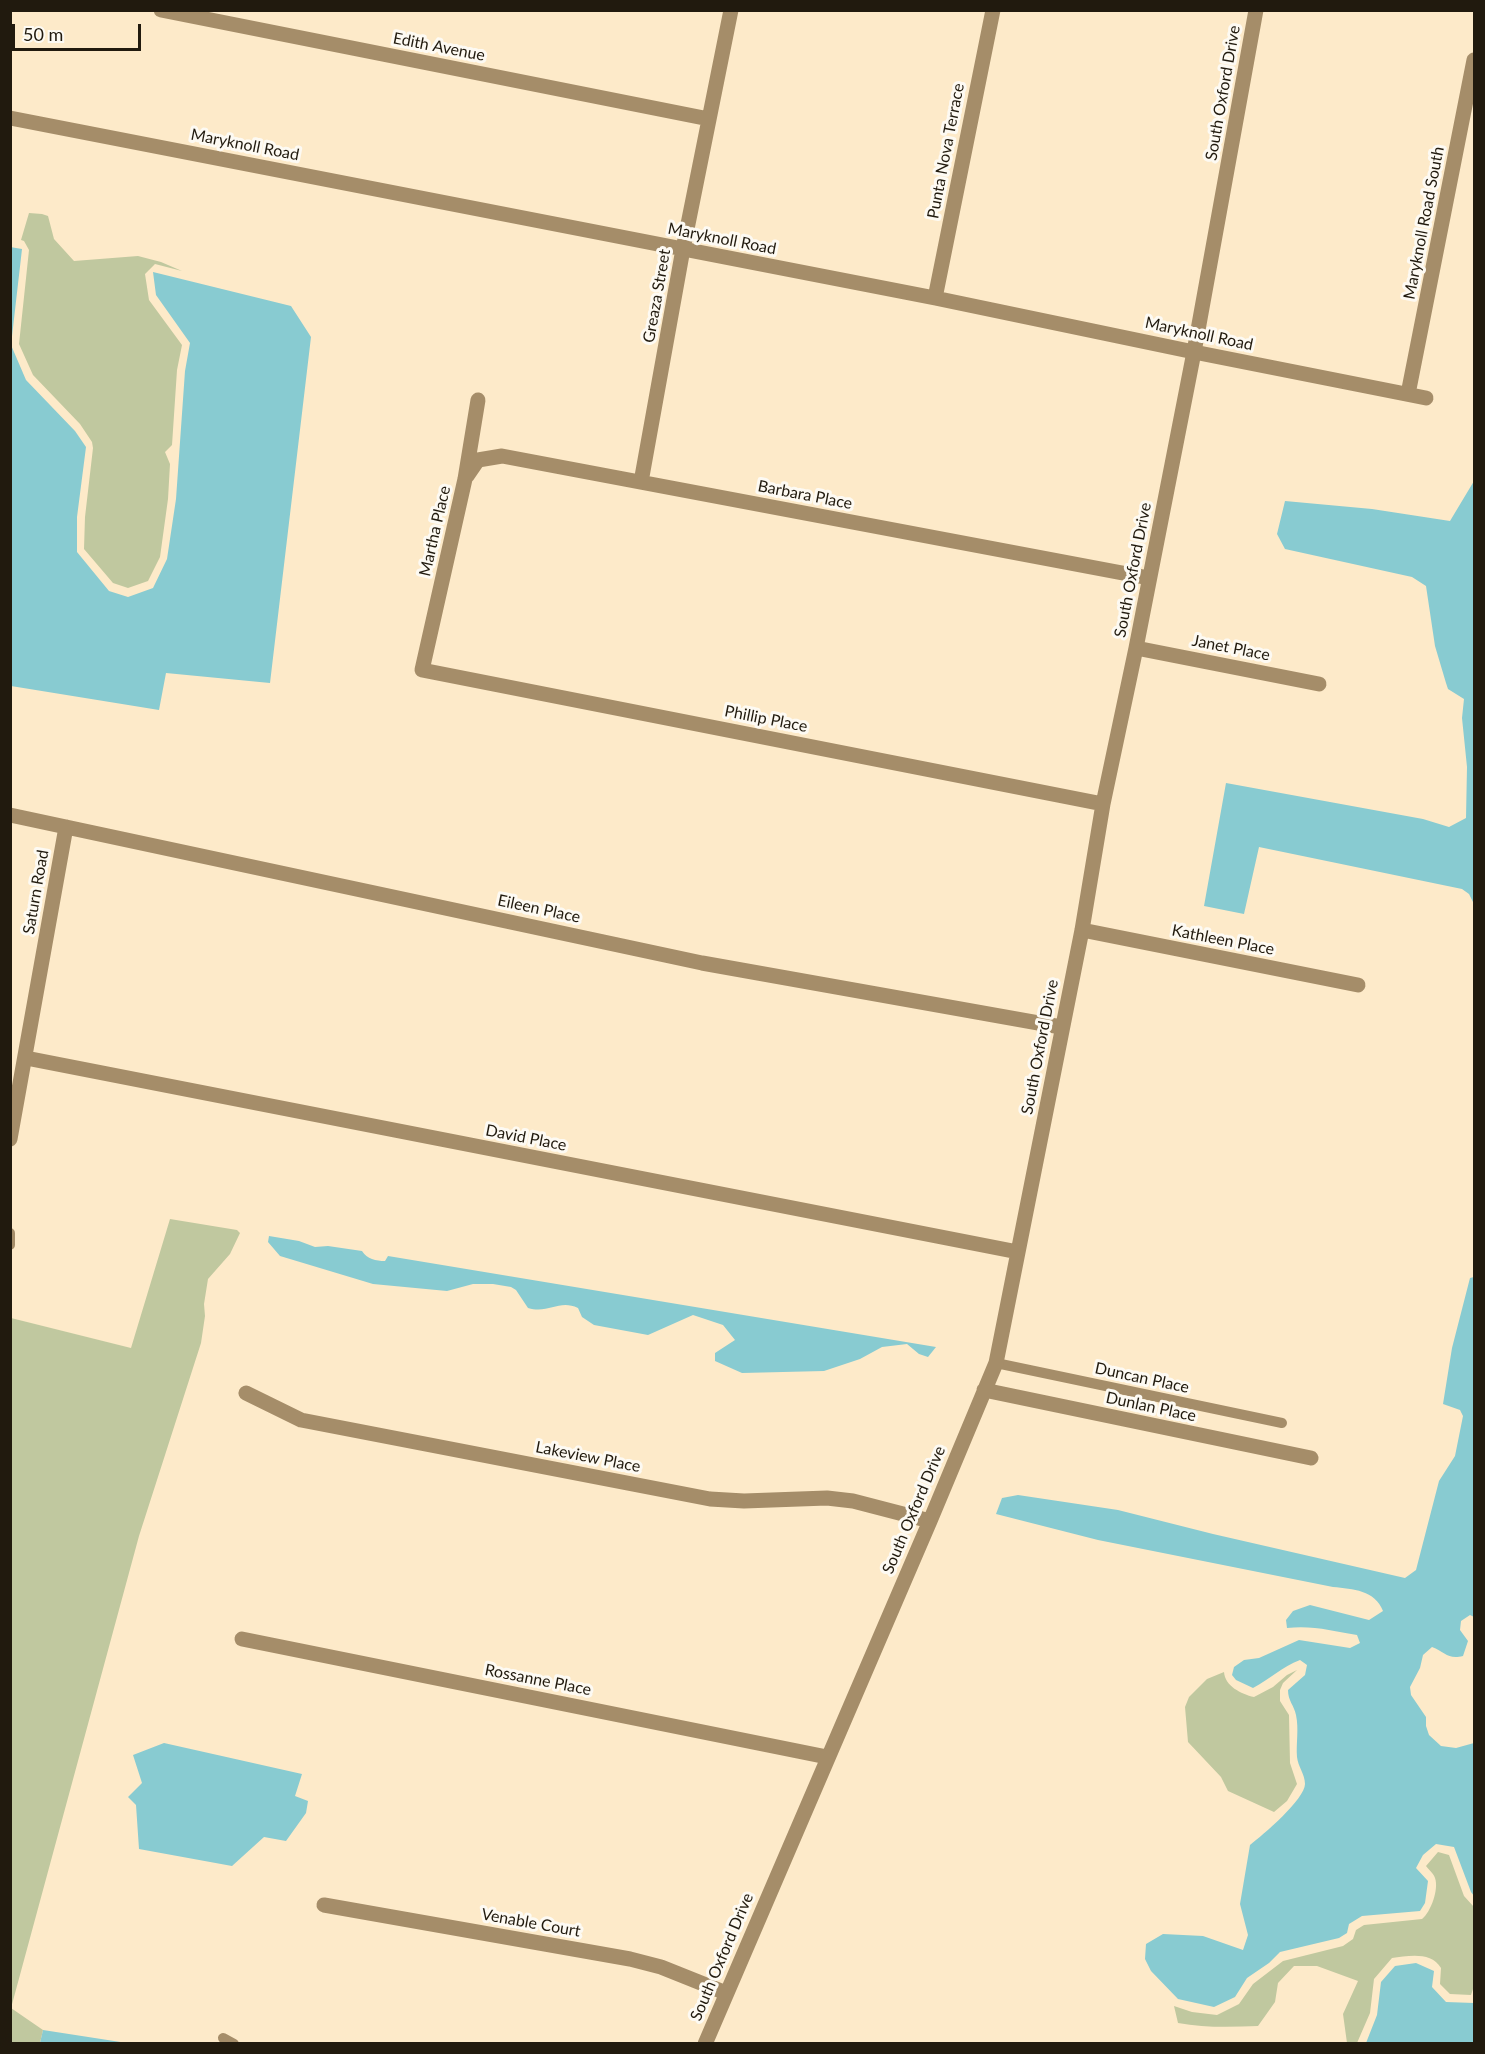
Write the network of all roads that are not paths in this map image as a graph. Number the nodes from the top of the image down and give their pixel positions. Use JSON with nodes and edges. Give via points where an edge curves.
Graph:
{"nodes":[{"id":1,"x":161,"y":10,"type":"edge"},
{"id":2,"x":731,"y":10,"type":"edge"},
{"id":3,"x":993,"y":10,"type":"edge"},
{"id":4,"x":1256,"y":10,"type":"edge"},
{"id":5,"x":1474,"y":60,"type":"edge"},
{"id":6,"x":10,"y":118,"type":"edge"},
{"id":7,"x":709,"y":119,"type":"junction"},
{"id":8,"x":683,"y":249,"type":"junction"},
{"id":9,"x":935,"y":298,"type":"junction"},
{"id":10,"x":1194,"y":352,"type":"junction"},
{"id":11,"x":1408,"y":394,"type":"junction"},
{"id":12,"x":1426,"y":398,"type":"dead end"},
{"id":13,"x":478,"y":400,"type":"dead end"},
{"id":14,"x":465,"y":479,"type":"junction"},
{"id":15,"x":641,"y":482,"type":"junction"},
{"id":16,"x":1149,"y":579,"type":"junction"},
{"id":17,"x":1136,"y":648,"type":"junction"},
{"id":18,"x":422,"y":670,"type":"joint"},
{"id":19,"x":1319,"y":684,"type":"dead end"},
{"id":20,"x":1104,"y":804,"type":"junction"},
{"id":21,"x":10,"y":814,"type":"edge"},
{"id":22,"x":66,"y":827,"type":"junction"},
{"id":23,"x":1082,"y":930,"type":"junction"},
{"id":24,"x":1358,"y":985,"type":"dead end"},
{"id":25,"x":1061,"y":1027,"type":"junction"},
{"id":26,"x":26,"y":1058,"type":"junction"},
{"id":27,"x":10,"y":1139,"type":"edge"},
{"id":28,"x":10,"y":1233,"type":"edge"},
{"id":29,"x":10,"y":1245,"type":"edge"},
{"id":30,"x":1018,"y":1252,"type":"junction"},
{"id":31,"x":996,"y":1363,"type":"junction"},
{"id":32,"x":984,"y":1390,"type":"junction"},
{"id":33,"x":246,"y":1393,"type":"dead end"},
{"id":34,"x":1282,"y":1423,"type":"dead end"},
{"id":35,"x":1311,"y":1458,"type":"dead end"},
{"id":36,"x":930,"y":1521,"type":"junction"},
{"id":37,"x":242,"y":1639,"type":"dead end"},
{"id":38,"x":827,"y":1757,"type":"junction"},
{"id":39,"x":324,"y":1905,"type":"dead end"},
{"id":40,"x":726,"y":1993,"type":"junction"},
{"id":41,"x":223,"y":2038,"type":"dead end"},
{"id":42,"x":234,"y":2043,"type":"edge"},
{"id":43,"x":705,"y":2043,"type":"edge"}],
"edges":[{"from":1,"to":7,"type":"street","name":"Edith Avenue"},
{"from":2,"to":7,"type":"street","name":"Greaza Street"},
{"from":3,"to":9,"type":"street","name":"Punta Nova Terrace"},
{"from":4,"to":10,"type":"street","name":"South Oxford Drive"},
{"from":5,"to":11,"type":"street","name":"Maryknoll Road South"},
{"from":6,"to":8,"type":"street","name":"Maryknoll Road"},
{"from":7,"to":8,"type":"street","name":"Greaza Street"},
{"from":8,"to":9,"type":"street","name":"Maryknoll Road"},
{"from":8,"to":15,"type":"street","name":"Greaza Street"},
{"from":9,"to":10,"type":"street","name":"Maryknoll Road"},
{"from":10,"to":11,"type":"street","name":"Maryknoll Road"},
{"from":10,"to":16,"type":"street","name":"South Oxford Drive"},
{"from":11,"to":12,"type":"street","name":"Maryknoll Road"},
{"from":13,"to":14,"type":"street","name":"Martha Place"},
{"from":14,"to":15,"type":"street","name":"Barbara Place","via":[[478,460],[502,456]]},
{"from":14,"to":18,"type":"street","name":"Martha Place"},
{"from":15,"to":16,"type":"street","name":"Barbara Place"},
{"from":16,"to":17,"type":"street","name":"South Oxford Drive"},
{"from":17,"to":19,"type":"street","name":"Janet Place"},
{"from":17,"to":20,"type":"street","name":"South Oxford Drive"},
{"from":18,"to":20,"type":"street","name":"Phillip Place"},
{"from":20,"to":23,"type":"street","name":"South Oxford Drive"},
{"from":21,"to":22,"type":"street","name":"Eileen Place"},
{"from":22,"to":25,"type":"street","name":"Eileen Place","via":[[702,963]]},
{"from":22,"to":26,"type":"street","name":"Saturn Road"},
{"from":23,"to":24,"type":"street","name":"Kathleen Place"},
{"from":23,"to":25,"type":"street","name":"South Oxford Drive"},
{"from":25,"to":30,"type":"street","name":"South Oxford Drive"},
{"from":26,"to":27,"type":"street","name":"Saturn Road"},
{"from":26,"to":30,"type":"street","name":"David Place"},
{"from":28,"to":29,"type":"lane"},
{"from":30,"to":31,"type":"street","name":"South Oxford Drive"},
{"from":31,"to":32,"type":"street","name":"South Oxford Drive"},
{"from":31,"to":34,"type":"lane","name":"Duncan Place"},
{"from":32,"to":35,"type":"street","name":"Dunlan Place"},
{"from":32,"to":36,"type":"street","name":"South Oxford Drive"},
{"from":33,"to":36,"type":"street","name":"Lakeview Place","via":[[301,1420],[710,1499],[827,1498]]},
{"from":36,"to":38,"type":"street","name":"South Oxford Drive"},
{"from":37,"to":38,"type":"street","name":"Rossanne Place"},
{"from":38,"to":40,"type":"street","name":"South Oxford Drive"},
{"from":39,"to":40,"type":"street","name":"Venable Court","via":[[630,1959]]},
{"from":40,"to":43,"type":"street","name":"South Oxford Drive"},
{"from":41,"to":42,"type":"lane"}]}
